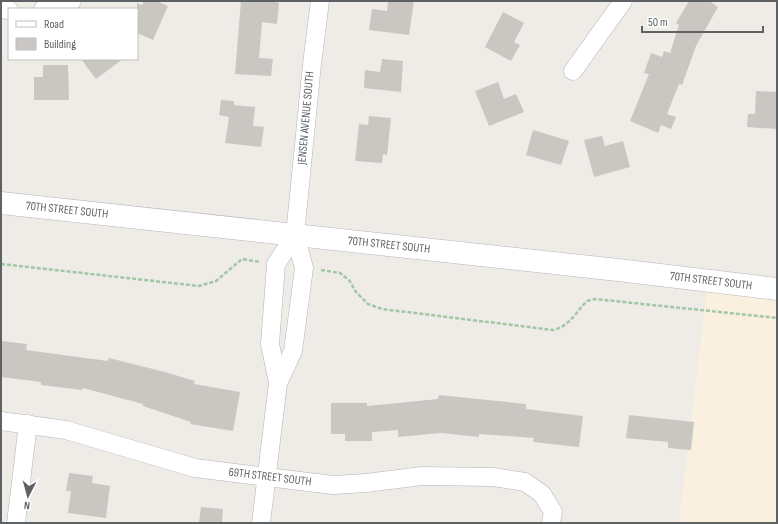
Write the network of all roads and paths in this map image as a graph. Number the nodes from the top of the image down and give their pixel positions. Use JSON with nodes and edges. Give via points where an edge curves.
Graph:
{"nodes":[{"id":1,"x":72,"y":1,"type":"edge"},
{"id":2,"x":320,"y":1,"type":"edge"},
{"id":3,"x":623,"y":1,"type":"edge"},
{"id":4,"x":54,"y":8,"type":"edge"},
{"id":5,"x":573,"y":72,"type":"dead end"},
{"id":6,"x":1,"y":203,"type":"edge"},
{"id":7,"x":295,"y":235,"type":"junction"},
{"id":8,"x":1,"y":264,"type":"edge"},
{"id":9,"x":276,"y":264,"type":"junction"},
{"id":10,"x":304,"y":268,"type":"junction"},
{"id":11,"x":777,"y":289,"type":"edge"},
{"id":12,"x":777,"y":318,"type":"edge"},
{"id":13,"x":278,"y":383,"type":"junction"},
{"id":14,"x":1,"y":421,"type":"edge"},
{"id":15,"x":28,"y":424,"type":"junction"},
{"id":16,"x":267,"y":477,"type":"junction"},
{"id":17,"x":16,"y":523,"type":"edge"},
{"id":18,"x":261,"y":523,"type":"edge"},
{"id":19,"x":551,"y":523,"type":"edge"}],
"edges":[{"from":1,"to":4,"type":"street","via":[[70,4]]},
{"from":2,"to":7,"type":"street","name":"JENSEN AVENUE SOUTH"},
{"from":3,"to":5,"type":"street"},
{"from":6,"to":7,"type":"main road","name":"70TH STREET SOUTH"},
{"from":7,"to":9,"type":"street","name":"JENSEN AVENUE SOUTH"},
{"from":7,"to":10,"type":"street","name":"JENSEN AVENUE SOUTH"},
{"from":7,"to":11,"type":"main road","name":"70TH STREET SOUTH"},
{"from":8,"to":9,"type":"path","via":[[199,286],[216,281],[242,259]]},
{"from":9,"to":13,"type":"street","name":"JENSEN AVENUE SOUTH","via":[[270,344]]},
{"from":10,"to":12,"type":"path","via":[[340,273],[368,304],[382,309],[553,330],[562,328],[572,321],[587,301],[595,299]]},
{"from":10,"to":13,"type":"street","name":"JENSEN AVENUE SOUTH","via":[[293,351]]},
{"from":13,"to":16,"type":"street","name":"JENSEN AVENUE SOUTH"},
{"from":14,"to":15,"type":"street","name":"69TH STREET SOUTH"},
{"from":15,"to":16,"type":"street","name":"69TH STREET SOUTH","via":[[98,438],[195,468]]},
{"from":15,"to":17,"type":"street"},
{"from":16,"to":18,"type":"street","name":"JENSEN AVENUE SOUTH"},
{"from":16,"to":19,"type":"street","name":"69TH STREET SOUTH","via":[[333,485],[366,484],[422,476],[493,477],[525,482],[542,494],[552,512]]}]}
